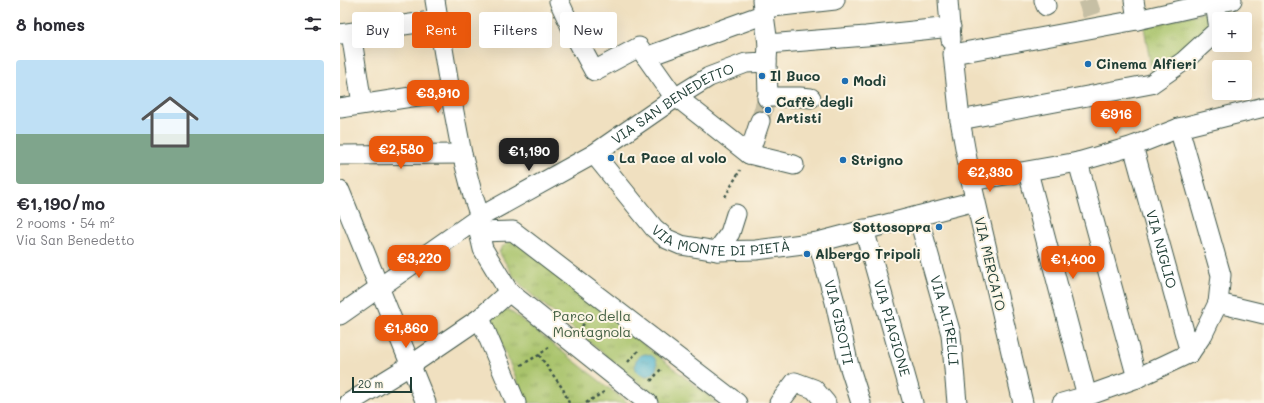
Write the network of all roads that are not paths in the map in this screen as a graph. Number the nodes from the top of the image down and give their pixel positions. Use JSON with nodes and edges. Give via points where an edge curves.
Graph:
{"nodes":[{"id":1,"x":435,"y":0,"type":"edge"},
{"id":2,"x":835,"y":0,"type":"edge"},
{"id":3,"x":948,"y":0,"type":"edge"},
{"id":4,"x":1134,"y":0,"type":"edge"},
{"id":5,"x":559,"y":1,"type":"dead end"},
{"id":6,"x":1213,"y":2,"type":"edge"},
{"id":7,"x":764,"y":7,"type":"edge"},
{"id":8,"x":437,"y":12,"type":"edge"},
{"id":9,"x":1046,"y":16,"type":"edge"},
{"id":10,"x":1137,"y":20,"type":"junction"},
{"id":11,"x":412,"y":24,"type":"edge"},
{"id":12,"x":951,"y":27,"type":"junction"},
{"id":13,"x":345,"y":34,"type":"edge"},
{"id":14,"x":443,"y":48,"type":"edge"},
{"id":15,"x":643,"y":52,"type":"junction"},
{"id":16,"x":768,"y":53,"type":"junction"},
{"id":17,"x":953,"y":54,"type":"junction"},
{"id":18,"x":450,"y":91,"type":"junction"},
{"id":19,"x":675,"y":98,"type":"junction"},
{"id":20,"x":811,"y":98,"type":"dead end"},
{"id":21,"x":362,"y":104,"type":"junction"},
{"id":22,"x":1264,"y":107,"type":"edge"},
{"id":23,"x":340,"y":108,"type":"edge"},
{"id":24,"x":960,"y":120,"type":"junction"},
{"id":25,"x":760,"y":121,"type":"tunnel mouth"},
{"id":26,"x":1179,"y":128,"type":"junction"},
{"id":27,"x":1132,"y":146,"type":"junction"},
{"id":28,"x":462,"y":154,"type":"junction"},
{"id":29,"x":594,"y":154,"type":"junction"},
{"id":30,"x":749,"y":154,"type":"junction"},
{"id":31,"x":340,"y":155,"type":"edge"},
{"id":32,"x":1078,"y":162,"type":"junction"},
{"id":33,"x":794,"y":166,"type":"dead end"},
{"id":34,"x":1028,"y":172,"type":"junction"},
{"id":35,"x":971,"y":181,"type":"junction"},
{"id":36,"x":340,"y":191,"type":"edge"},
{"id":37,"x":976,"y":201,"type":"junction"},
{"id":38,"x":736,"y":214,"type":"road end"},
{"id":39,"x":918,"y":216,"type":"junction"},
{"id":40,"x":479,"y":225,"type":"junction"},
{"id":41,"x":864,"y":229,"type":"junction"},
{"id":42,"x":818,"y":242,"type":"junction"},
{"id":43,"x":717,"y":251,"type":"junction"},
{"id":44,"x":380,"y":288,"type":"junction"},
{"id":45,"x":509,"y":292,"type":"junction"},
{"id":46,"x":1218,"y":303,"type":"junction"},
{"id":47,"x":1264,"y":314,"type":"edge"},
{"id":48,"x":340,"y":315,"type":"edge"},
{"id":49,"x":480,"y":318,"type":"junction"},
{"id":50,"x":1190,"y":353,"type":"junction"},
{"id":51,"x":411,"y":365,"type":"junction"},
{"id":52,"x":1137,"y":378,"type":"junction"},
{"id":53,"x":647,"y":395,"type":"edge"},
{"id":54,"x":1087,"y":396,"type":"junction"},
{"id":55,"x":349,"y":403,"type":"edge"},
{"id":56,"x":426,"y":403,"type":"edge"},
{"id":57,"x":516,"y":403,"type":"edge"},
{"id":58,"x":737,"y":403,"type":"edge"},
{"id":59,"x":779,"y":403,"type":"edge"},
{"id":60,"x":826,"y":403,"type":"edge"},
{"id":61,"x":861,"y":403,"type":"edge"},
{"id":62,"x":913,"y":403,"type":"edge"},
{"id":63,"x":958,"y":403,"type":"edge"},
{"id":64,"x":1023,"y":403,"type":"edge"},
{"id":65,"x":1062,"y":403,"type":"edge"}],
"edges":[{"from":1,"to":8,"type":"street"},
{"from":2,"to":7,"type":"street"},
{"from":3,"to":12,"type":"street","name":"VIA MERCATO"},
{"from":4,"to":10,"type":"street"},
{"from":5,"to":15,"type":"street","via":[[594,70]]},
{"from":6,"to":10,"type":"street"},
{"from":6,"to":24,"type":"street","via":[[1219,28],[1184,61],[1151,84]]},
{"from":7,"to":15,"type":"street"},
{"from":7,"to":16,"type":"street"},
{"from":9,"to":10,"type":"street","via":[[1094,21]]},
{"from":9,"to":17,"type":"street"},
{"from":11,"to":13,"type":"street"},
{"from":12,"to":16,"type":"street","name":"VIA SAN BENEDETTO","via":[[866,36]]},
{"from":12,"to":17,"type":"street","name":"VIA MERCATO"},
{"from":13,"to":21,"type":"street"},
{"from":14,"to":18,"type":"street"},
{"from":15,"to":19,"type":"street"},
{"from":16,"to":19,"type":"street","name":"VIA SAN BENEDETTO","via":[[709,77]]},
{"from":16,"to":20,"type":"street","via":[[768,97]]},
{"from":17,"to":24,"type":"street","name":"VIA MERCATO"},
{"from":18,"to":21,"type":"street"},
{"from":18,"to":28,"type":"street"},
{"from":19,"to":29,"type":"street","name":"VIA SAN BENEDETTO"},
{"from":19,"to":30,"type":"street"},
{"from":21,"to":23,"type":"street"},
{"from":22,"to":26,"type":"street"},
{"from":24,"to":35,"type":"street","name":"VIA MERCATO"},
{"from":25,"to":30,"type":"street"},
{"from":26,"to":27,"type":"street"},
{"from":26,"to":46,"type":"street","via":[[1221,275]]},
{"from":27,"to":32,"type":"street"},
{"from":27,"to":50,"type":"street","name":"VIA NIGLIO"},
{"from":28,"to":31,"type":"street"},
{"from":28,"to":40,"type":"street"},
{"from":29,"to":40,"type":"street","name":"VIA SAN BENEDETTO"},
{"from":29,"to":43,"type":"street","name":"VIA MONTE DI PIETÀ","via":[[654,228],[667,239]]},
{"from":30,"to":33,"type":"street"},
{"from":32,"to":34,"type":"street"},
{"from":32,"to":52,"type":"street"},
{"from":34,"to":35,"type":"street"},
{"from":34,"to":54,"type":"street"},
{"from":35,"to":37,"type":"street","name":"VIA MERCATO"},
{"from":36,"to":44,"type":"street"},
{"from":37,"to":39,"type":"street","name":"VIA MONTE DI PIETÀ"},
{"from":37,"to":64,"type":"street","name":"VIA MERCATO"},
{"from":38,"to":43,"type":"street","via":[[730,233]]},
{"from":39,"to":41,"type":"street","name":"VIA MONTE DI PIETÀ"},
{"from":39,"to":63,"type":"street","name":"VIA ALTRELLI","via":[[951,334]]},
{"from":40,"to":44,"type":"street","name":"VIA SAN BENEDETTO"},
{"from":40,"to":45,"type":"street","via":[[483,249]]},
{"from":40,"to":58,"type":"street","via":[[513,231]]},
{"from":41,"to":42,"type":"street","name":"VIA MONTE DI PIETÀ"},
{"from":41,"to":62,"type":"street","name":"VIA PIAGIONE"},
{"from":42,"to":43,"type":"street","name":"VIA MONTE DI PIETÀ","via":[[756,250]]},
{"from":42,"to":61,"type":"street","name":"VIA GISOTTI"},
{"from":44,"to":48,"type":"street","name":"VIA SAN BENEDETTO"},
{"from":44,"to":51,"type":"street"},
{"from":45,"to":49,"type":"street"},
{"from":45,"to":53,"type":"street"},
{"from":46,"to":47,"type":"street"},
{"from":46,"to":50,"type":"street","via":[[1203,334]]},
{"from":49,"to":51,"type":"street"},
{"from":49,"to":57,"type":"street"},
{"from":50,"to":52,"type":"street"},
{"from":51,"to":55,"type":"street"},
{"from":51,"to":56,"type":"street"},
{"from":52,"to":54,"type":"street"},
{"from":54,"to":65,"type":"street"},
{"from":59,"to":60,"type":"street","via":[[795,382],[814,388]]}]}
